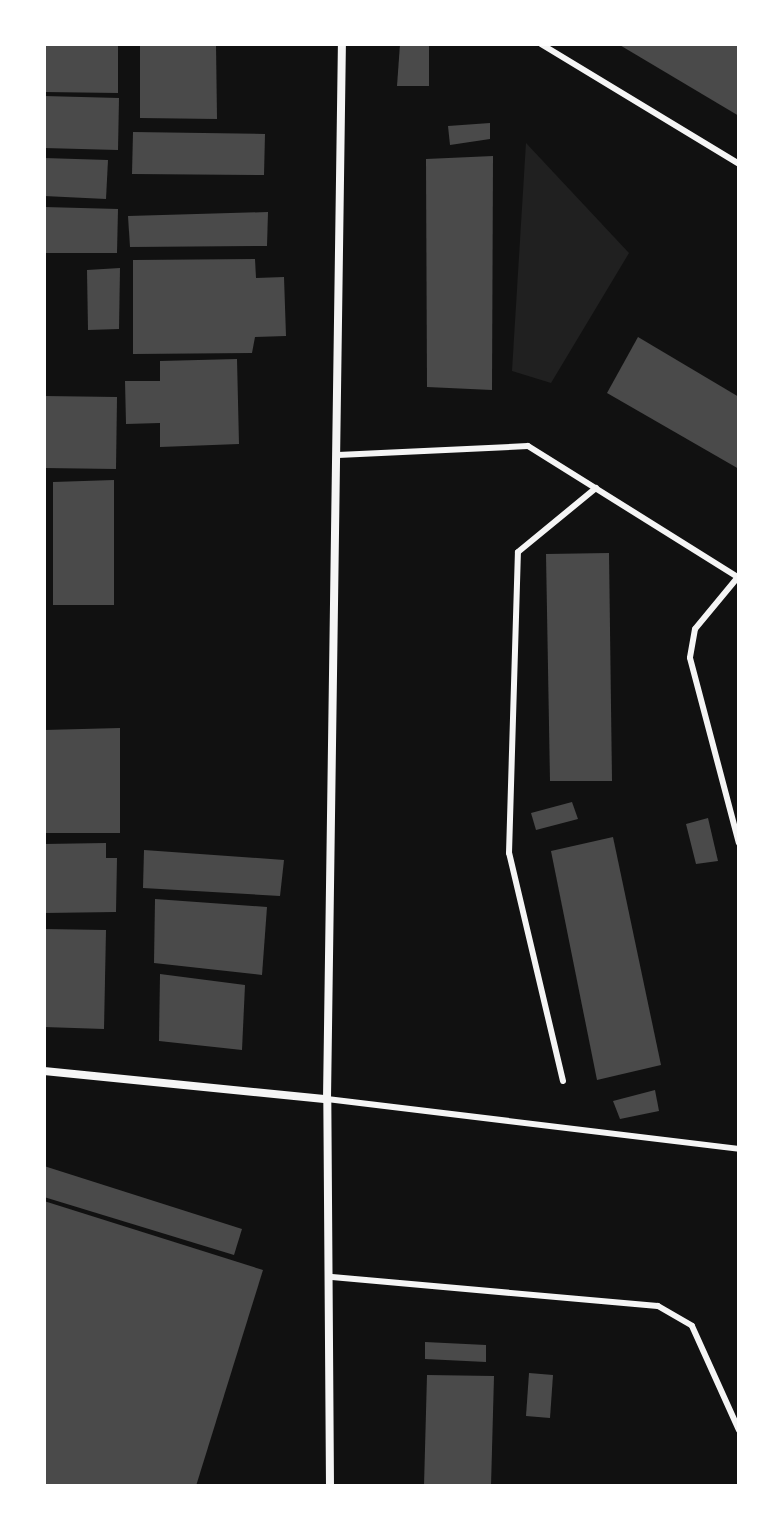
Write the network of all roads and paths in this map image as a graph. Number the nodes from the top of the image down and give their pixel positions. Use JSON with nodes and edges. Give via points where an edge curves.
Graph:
{"nodes":[{"id":1,"x":342,"y":44,"type":"edge"},
{"id":2,"x":541,"y":44,"type":"edge"},
{"id":3,"x":739,"y":164,"type":"edge"},
{"id":4,"x":338,"y":455,"type":"junction"},
{"id":5,"x":596,"y":488,"type":"junction"},
{"id":6,"x":738,"y":578,"type":"edge"},
{"id":7,"x":739,"y":843,"type":"edge"},
{"id":8,"x":44,"y":1071,"type":"edge"},
{"id":9,"x":563,"y":1081,"type":"dead end"},
{"id":10,"x":327,"y":1099,"type":"junction"},
{"id":11,"x":739,"y":1149,"type":"edge"},
{"id":12,"x":332,"y":1277,"type":"junction"},
{"id":13,"x":739,"y":1430,"type":"edge"},
{"id":14,"x":330,"y":1486,"type":"edge"}],
"edges":[{"from":1,"to":4,"type":"street"},
{"from":2,"to":3,"type":"lane"},
{"from":4,"to":5,"type":"lane","via":[[528,446]]},
{"from":4,"to":10,"type":"street"},
{"from":5,"to":6,"type":"lane"},
{"from":5,"to":9,"type":"lane","via":[[518,552],[509,853]]},
{"from":6,"to":7,"type":"lane","via":[[695,629],[690,658]]},
{"from":8,"to":10,"type":"street"},
{"from":10,"to":11,"type":"lane"},
{"from":10,"to":12,"type":"street"},
{"from":12,"to":13,"type":"lane","via":[[658,1306],[692,1326]]},
{"from":12,"to":14,"type":"street"}]}
